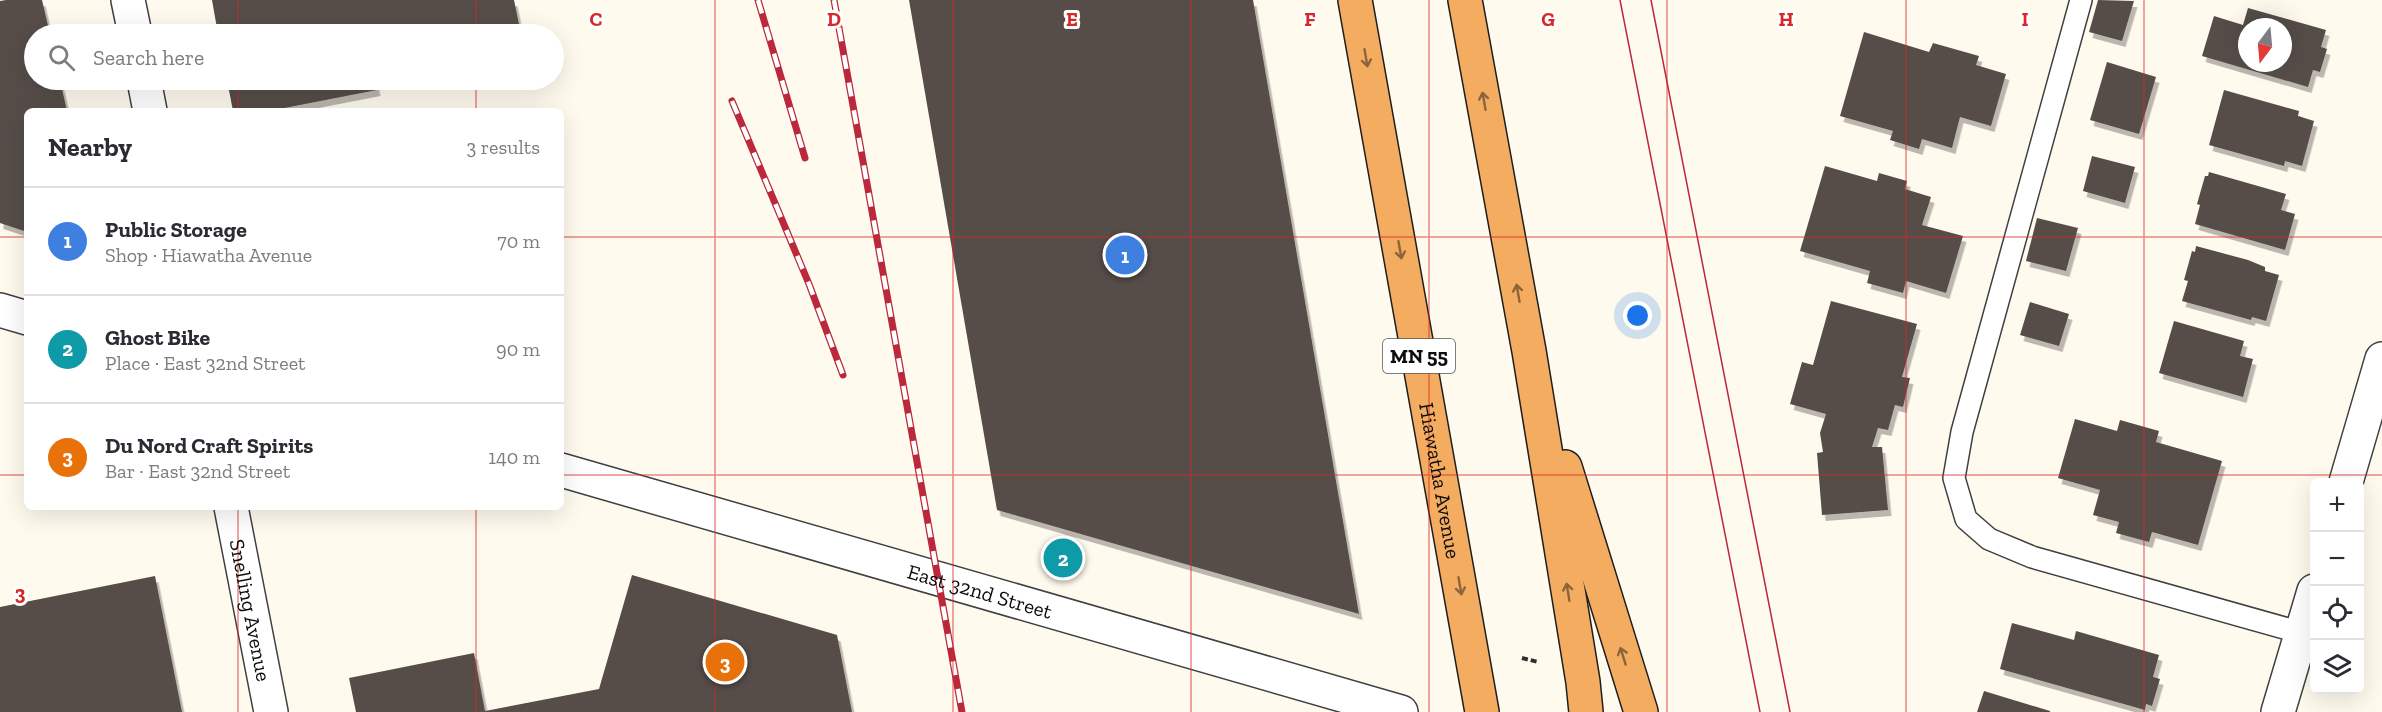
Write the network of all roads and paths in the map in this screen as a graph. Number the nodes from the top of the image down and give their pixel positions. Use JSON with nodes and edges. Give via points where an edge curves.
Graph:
{"nodes":[{"id":1,"x":128,"y":0,"type":"edge"},
{"id":2,"x":1355,"y":0,"type":"edge"},
{"id":3,"x":1466,"y":0,"type":"edge"},
{"id":4,"x":2081,"y":0,"type":"edge"},
{"id":5,"x":133,"y":24,"type":"edge"},
{"id":6,"x":146,"y":90,"type":"edge"},
{"id":7,"x":149,"y":108,"type":"edge"},
{"id":8,"x":0,"y":310,"type":"edge"},
{"id":9,"x":24,"y":317,"type":"edge"},
{"id":10,"x":1529,"y":351,"type":"junction"},
{"id":11,"x":2382,"y":359,"type":"edge"},
{"id":12,"x":564,"y":471,"type":"edge"},
{"id":13,"x":2347,"y":478,"type":"edge"},
{"id":14,"x":232,"y":510,"type":"edge"},
{"id":15,"x":2310,"y":605,"type":"edge"},
{"id":16,"x":2302,"y":633,"type":"junction"},
{"id":17,"x":1522,"y":658,"type":"dead end"},
{"id":18,"x":1547,"y":665,"type":"dead end"},
{"id":19,"x":271,"y":712,"type":"edge"},
{"id":20,"x":1401,"y":712,"type":"edge"},
{"id":21,"x":1482,"y":712,"type":"edge"},
{"id":22,"x":1586,"y":712,"type":"edge"},
{"id":23,"x":1641,"y":712,"type":"edge"},
{"id":24,"x":2278,"y":712,"type":"edge"}],
"edges":[{"from":1,"to":5,"type":"street"},
{"from":2,"to":21,"type":"highway","name":"Hiawatha Avenue","number":"MN 55","one_way":true},
{"from":10,"to":3,"type":"highway","one_way":true},
{"from":4,"to":16,"type":"lane","via":[[1962,432],[1954,478],[1966,519],[1989,539],[2032,556]]},
{"from":6,"to":7,"type":"street"},
{"from":8,"to":9,"type":"street"},
{"from":22,"to":10,"type":"highway","one_way":true},
{"from":23,"to":10,"type":"highway","one_way":true},
{"from":11,"to":13,"type":"street"},
{"from":12,"to":20,"type":"street","name":"East 32nd Street"},
{"from":14,"to":19,"type":"street","name":"Snelling Avenue"},
{"from":15,"to":16,"type":"street"},
{"from":16,"to":24,"type":"street"},
{"from":17,"to":18,"type":"path"}]}
